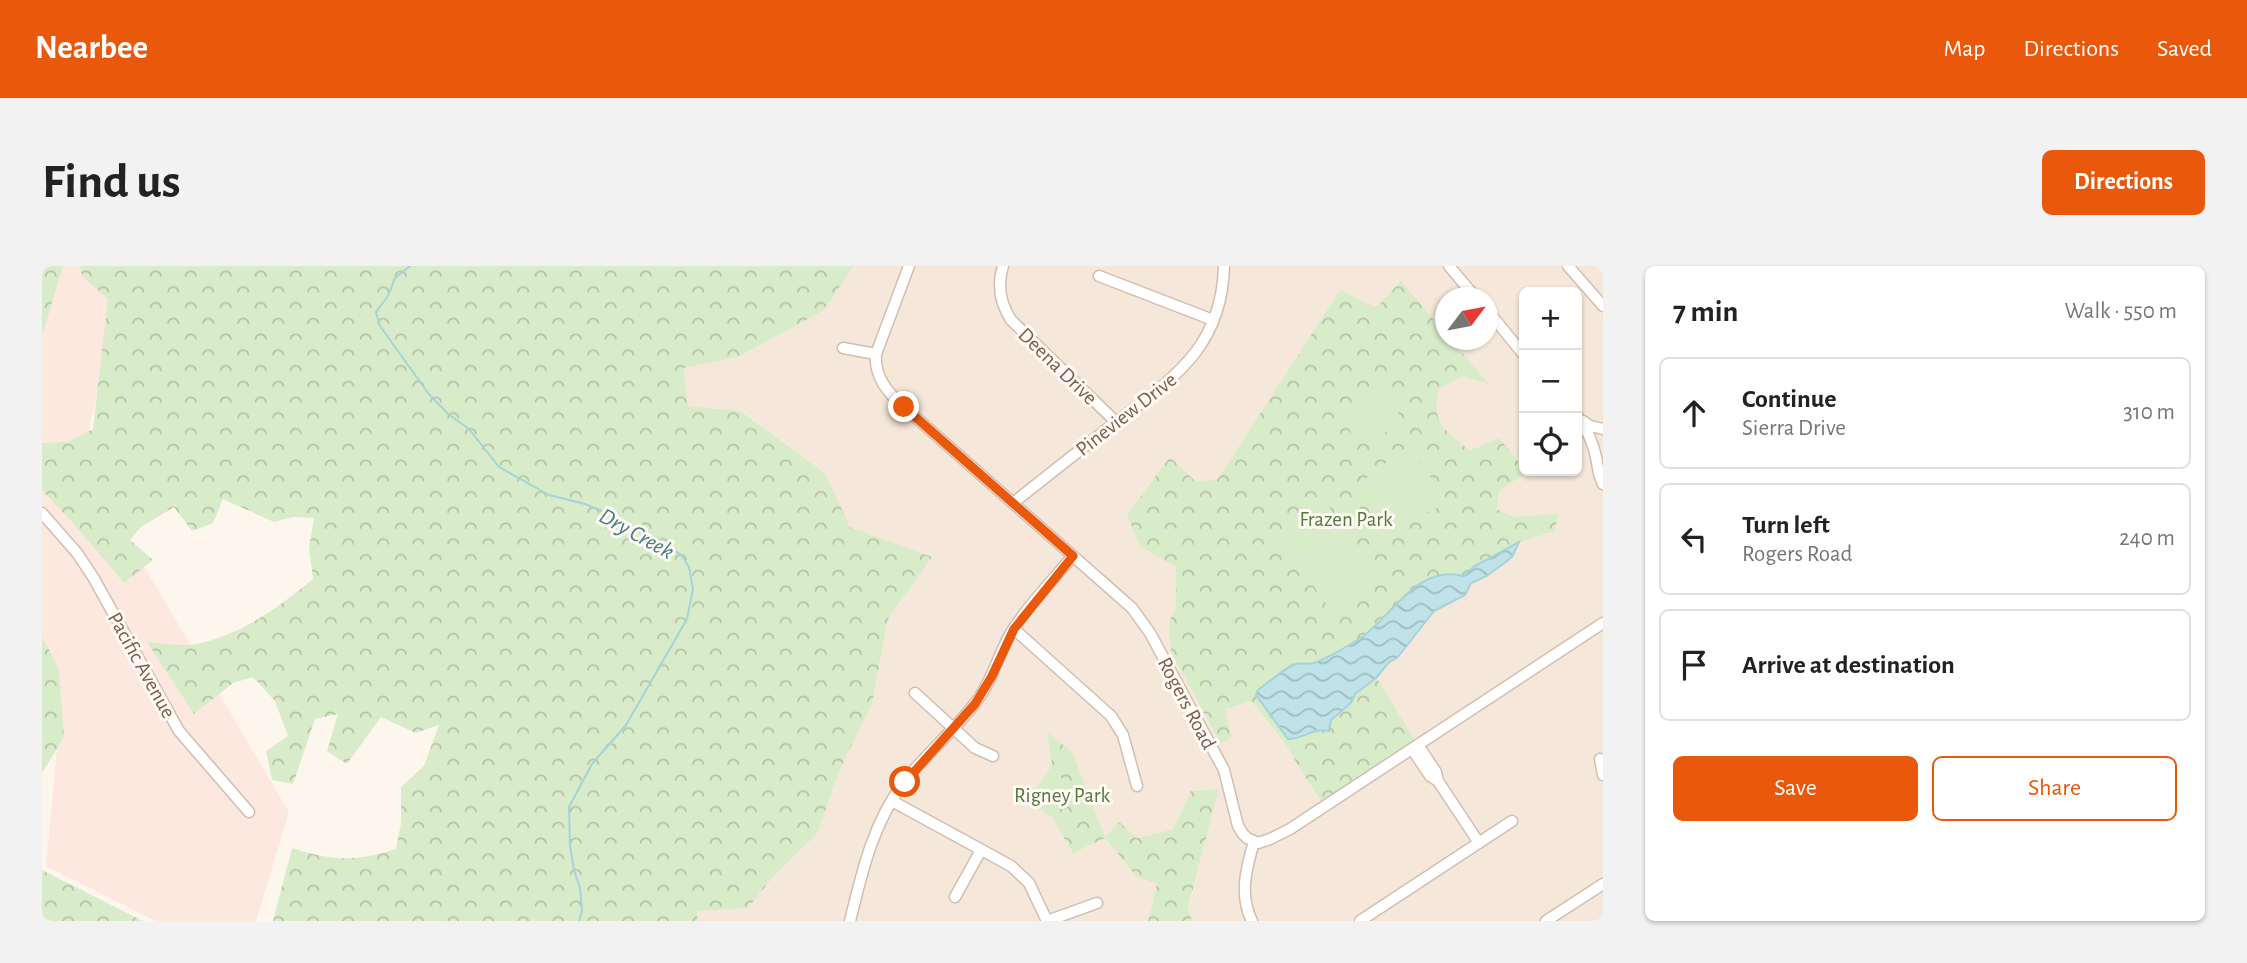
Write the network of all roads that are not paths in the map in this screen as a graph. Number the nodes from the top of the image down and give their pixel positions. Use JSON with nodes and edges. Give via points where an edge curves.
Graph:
{"nodes":[{"id":1,"x":909,"y":266,"type":"edge"},
{"id":2,"x":1003,"y":266,"type":"edge"},
{"id":3,"x":1224,"y":266,"type":"edge"},
{"id":4,"x":1449,"y":266,"type":"edge"},
{"id":5,"x":1568,"y":266,"type":"edge"},
{"id":6,"x":1099,"y":276,"type":"dead end"},
{"id":7,"x":1467,"y":287,"type":"edge"},
{"id":8,"x":1603,"y":306,"type":"edge"},
{"id":9,"x":1213,"y":320,"type":"junction"},
{"id":10,"x":1498,"y":323,"type":"edge"},
{"id":11,"x":843,"y":348,"type":"dead end"},
{"id":12,"x":1520,"y":350,"type":"edge"},
{"id":13,"x":876,"y":354,"type":"junction"},
{"id":14,"x":1582,"y":420,"type":"edge"},
{"id":15,"x":1116,"y":422,"type":"junction"},
{"id":16,"x":1582,"y":424,"type":"edge"},
{"id":17,"x":1603,"y":429,"type":"edge"},
{"id":18,"x":1603,"y":440,"type":"edge"},
{"id":19,"x":1596,"y":459,"type":"junction"},
{"id":20,"x":1603,"y":484,"type":"edge"},
{"id":21,"x":1013,"y":503,"type":"junction"},
{"id":22,"x":42,"y":513,"type":"edge"},
{"id":23,"x":1073,"y":556,"type":"junction"},
{"id":24,"x":1603,"y":623,"type":"edge"},
{"id":25,"x":1014,"y":629,"type":"junction"},
{"id":26,"x":915,"y":693,"type":"dead end"},
{"id":27,"x":952,"y":728,"type":"junction"},
{"id":28,"x":1415,"y":747,"type":"junction"},
{"id":29,"x":993,"y":756,"type":"dead end"},
{"id":30,"x":1601,"y":759,"type":"dead end"},
{"id":31,"x":1603,"y":775,"type":"edge"},
{"id":32,"x":1137,"y":786,"type":"dead end"},
{"id":33,"x":892,"y":801,"type":"junction"},
{"id":34,"x":249,"y":812,"type":"dead end"},
{"id":35,"x":1512,"y":821,"type":"dead end"},
{"id":36,"x":1254,"y":842,"type":"junction"},
{"id":37,"x":1479,"y":843,"type":"junction"},
{"id":38,"x":981,"y":849,"type":"junction"},
{"id":39,"x":1603,"y":884,"type":"edge"},
{"id":40,"x":955,"y":897,"type":"dead end"},
{"id":41,"x":1097,"y":903,"type":"dead end"},
{"id":42,"x":850,"y":921,"type":"edge"},
{"id":43,"x":1047,"y":921,"type":"edge"},
{"id":44,"x":1252,"y":921,"type":"edge"},
{"id":45,"x":1360,"y":921,"type":"edge"},
{"id":46,"x":1546,"y":921,"type":"edge"}],
"edges":[{"from":1,"to":13,"type":"street"},
{"from":2,"to":15,"type":"street","name":"Deena Drive","via":[[1000,291],[1011,320]]},
{"from":3,"to":9,"type":"street","name":"Pineview Drive"},
{"from":4,"to":7,"type":"street"},
{"from":5,"to":8,"type":"street"},
{"from":6,"to":9,"type":"street"},
{"from":9,"to":15,"type":"street","name":"Pineview Drive","via":[[1181,371]]},
{"from":10,"to":12,"type":"street"},
{"from":11,"to":13,"type":"street"},
{"from":13,"to":21,"type":"street","name":"Rogers Road","via":[[878,373],[893,397]]},
{"from":14,"to":17,"type":"street"},
{"from":15,"to":21,"type":"street","name":"Pineview Drive"},
{"from":16,"to":19,"type":"street"},
{"from":18,"to":19,"type":"street"},
{"from":19,"to":20,"type":"street"},
{"from":21,"to":23,"type":"street","name":"Rogers Road"},
{"from":22,"to":34,"type":"street","name":"Pacific Avenue","via":[[93,577],[179,731]]},
{"from":23,"to":25,"type":"street"},
{"from":23,"to":36,"type":"street","name":"Rogers Road","via":[[1132,608],[1150,633],[1224,770],[1238,826]]},
{"from":24,"to":28,"type":"street"},
{"from":25,"to":27,"type":"street","via":[[987,687]]},
{"from":25,"to":32,"type":"street","via":[[1111,716],[1123,736]]},
{"from":26,"to":27,"type":"street"},
{"from":27,"to":29,"type":"street","via":[[975,748]]},
{"from":27,"to":33,"type":"street"},
{"from":28,"to":36,"type":"street","via":[[1290,829]]},
{"from":28,"to":37,"type":"street","via":[[1436,772]]},
{"from":30,"to":31,"type":"street"},
{"from":33,"to":38,"type":"street"},
{"from":33,"to":42,"type":"street","via":[[867,854]]},
{"from":35,"to":37,"type":"street"},
{"from":36,"to":44,"type":"street","via":[[1244,893]]},
{"from":37,"to":45,"type":"street"},
{"from":38,"to":40,"type":"street"},
{"from":38,"to":43,"type":"street","via":[[1018,872],[1037,896]]},
{"from":39,"to":46,"type":"street"},
{"from":41,"to":43,"type":"street"}]}
